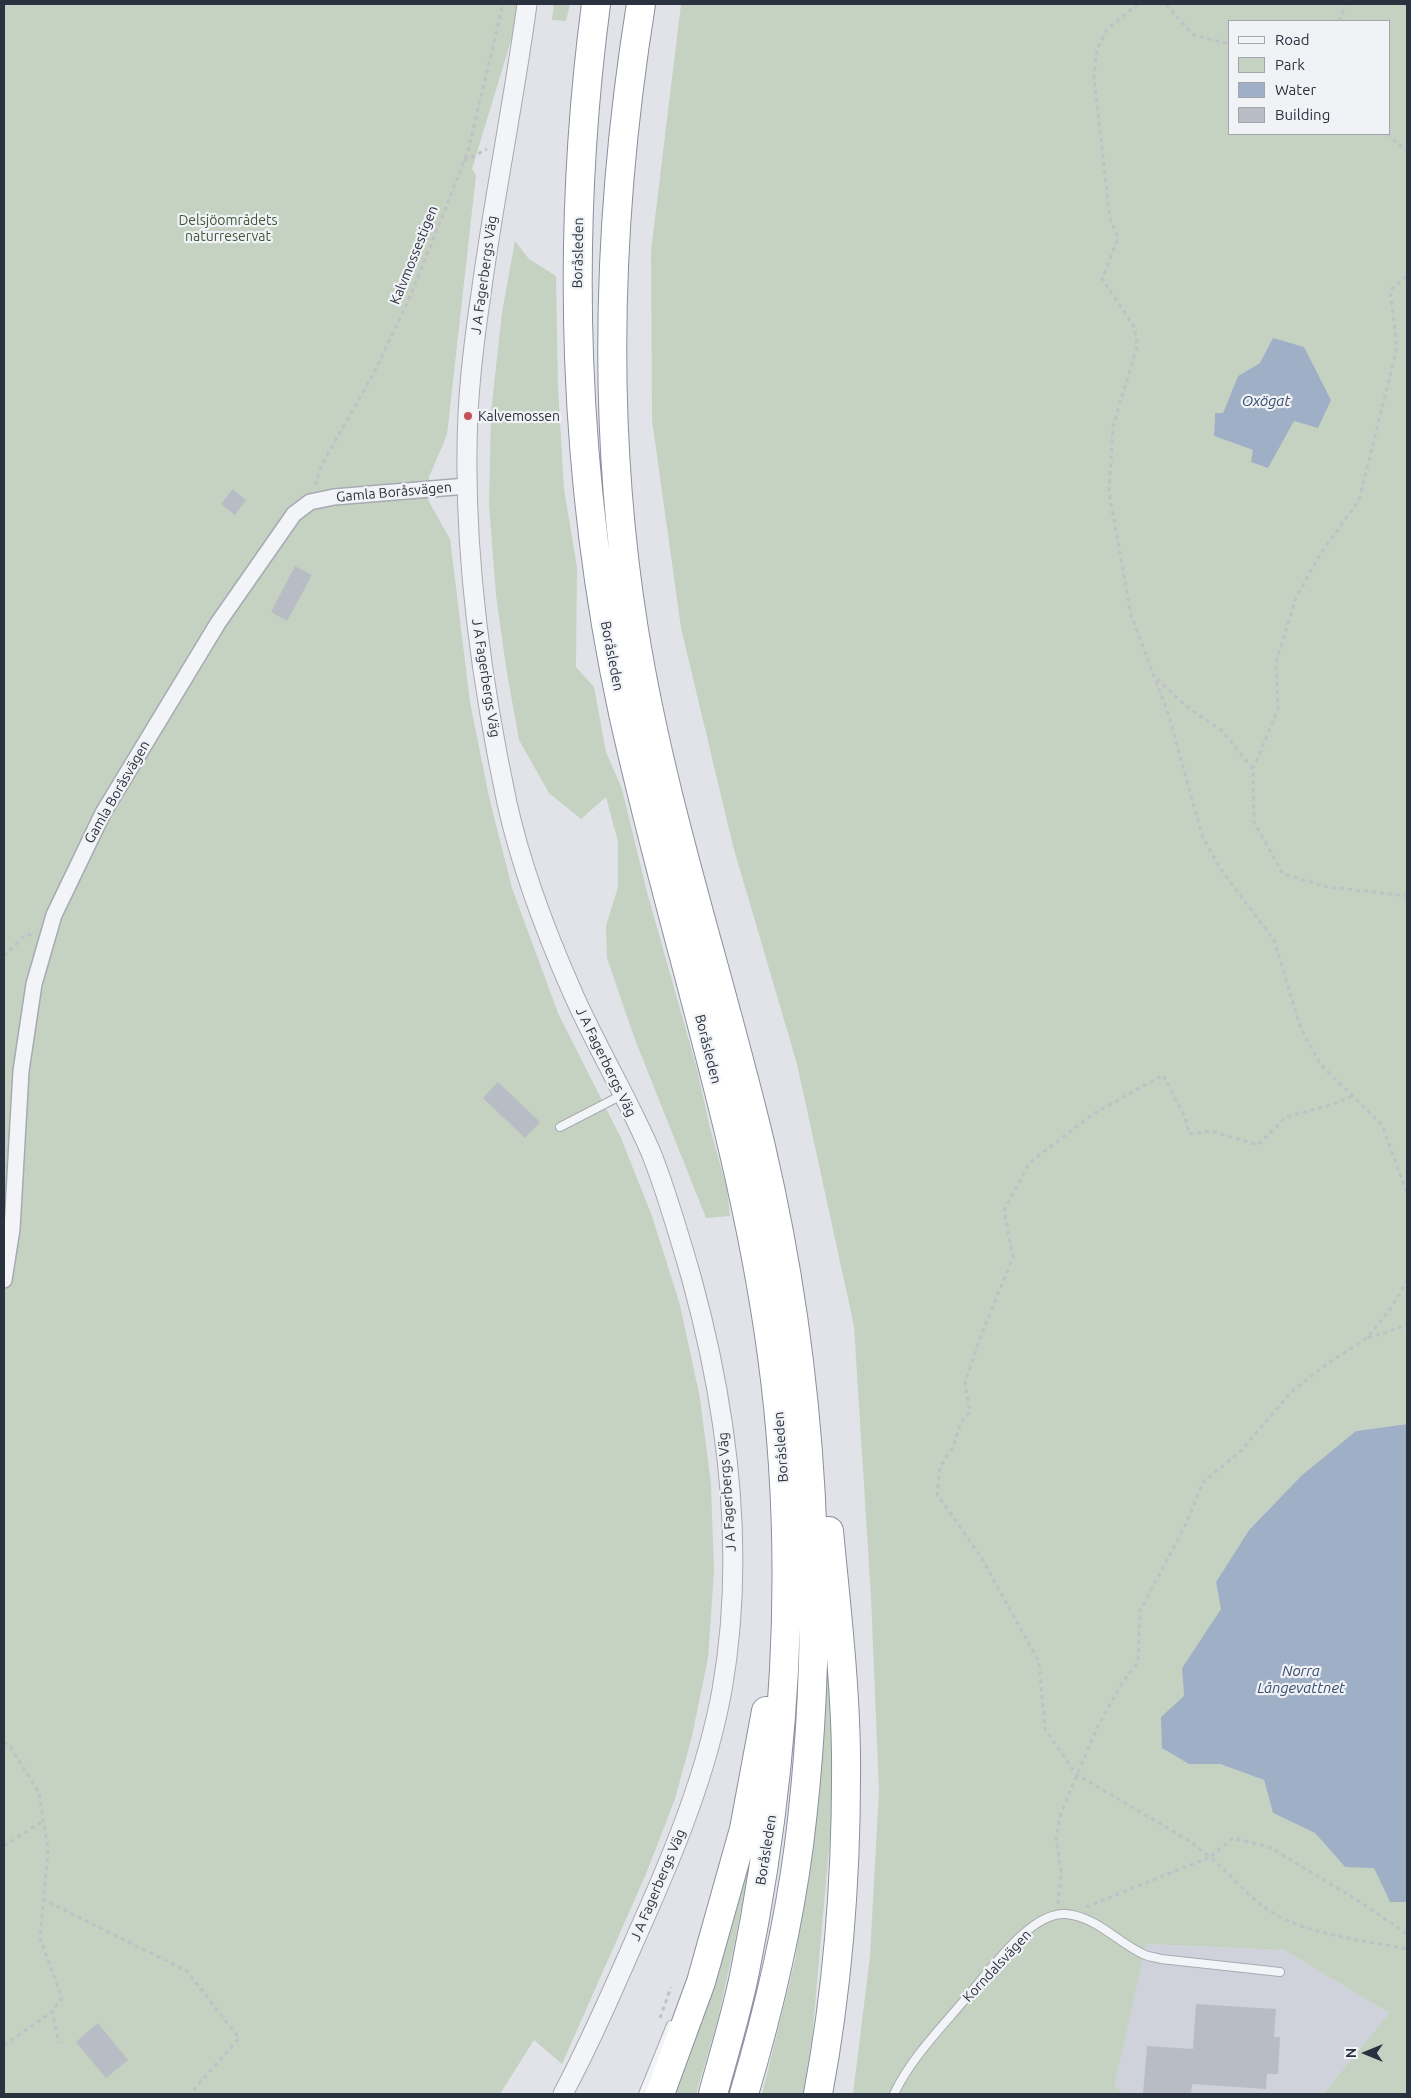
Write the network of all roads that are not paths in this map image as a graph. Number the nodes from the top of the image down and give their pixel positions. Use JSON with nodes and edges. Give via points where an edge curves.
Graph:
{"nodes":[{"id":1,"x":527,"y":4,"type":"edge"},
{"id":2,"x":596,"y":4,"type":"edge"},
{"id":3,"x":641,"y":4,"type":"edge"},
{"id":4,"x":467,"y":486,"type":"junction"},
{"id":5,"x":622,"y":1095,"type":"junction"},
{"id":6,"x":560,"y":1127,"type":"dead end"},
{"id":7,"x":4,"y":1275,"type":"edge"},
{"id":8,"x":799,"y":1354,"type":"junction"},
{"id":9,"x":787,"y":1591,"type":"junction"},
{"id":10,"x":1280,"y":1972,"type":"dead end"},
{"id":11,"x":675,"y":2015,"type":"dead end"},
{"id":12,"x":563,"y":2094,"type":"edge"},
{"id":13,"x":643,"y":2094,"type":"edge"},
{"id":14,"x":660,"y":2094,"type":"edge"},
{"id":15,"x":713,"y":2094,"type":"edge"},
{"id":16,"x":744,"y":2094,"type":"edge"},
{"id":17,"x":818,"y":2094,"type":"edge"},
{"id":18,"x":894,"y":2094,"type":"edge"}],
"edges":[{"from":1,"to":4,"type":"street","name":"J A Fagerbergs Väg","via":[[473,352]]},
{"from":2,"to":9,"type":"highway","name":"Boråsleden","via":[[583,130],[577,316],[592,532],[624,716],[714,1070],[762,1284],[782,1449]]},
{"from":3,"to":8,"type":"highway","name":"Boråsleden","via":[[625,130],[614,295],[612,380],[623,542],[633,627],[648,707],[762,1149]]},
{"from":4,"to":5,"type":"street","name":"J A Fagerbergs Väg","via":[[472,578],[487,695],[508,808],[536,902],[560,963]]},
{"from":4,"to":7,"type":"street","name":"Gamla Boråsvägen","via":[[334,496],[310,502],[294,514],[218,623],[103,813],[54,915],[34,984],[21,1071],[12,1229]]},
{"from":5,"to":6,"type":"lane"},
{"from":5,"to":12,"type":"street","name":"J A Fagerbergs Väg","via":[[651,1154],[680,1236],[708,1338],[728,1456],[733,1543],[730,1622],[722,1690],[700,1781],[667,1868],[591,2040]]},
{"from":8,"to":16,"type":"highway","name":"Boråsleden","via":[[813,1546],[809,1756],[782,1945]]},
{"from":8,"to":17,"type":"highway","via":[[825,1481],[846,1752],[842,1908],[835,1984]]},
{"from":9,"to":14,"type":"highway","via":[[744,1828]]},
{"from":9,"to":15,"type":"highway","name":"Boråsleden","via":[[779,1756],[767,1850],[744,1976]]},
{"from":10,"to":18,"type":"lane","name":"Korndalsvägen","via":[[1161,1959],[1143,1954],[1101,1926],[1066,1914],[1058,1915],[1040,1921],[998,1961],[923,2049]]},
{"from":11,"to":13,"type":"lane"}]}
